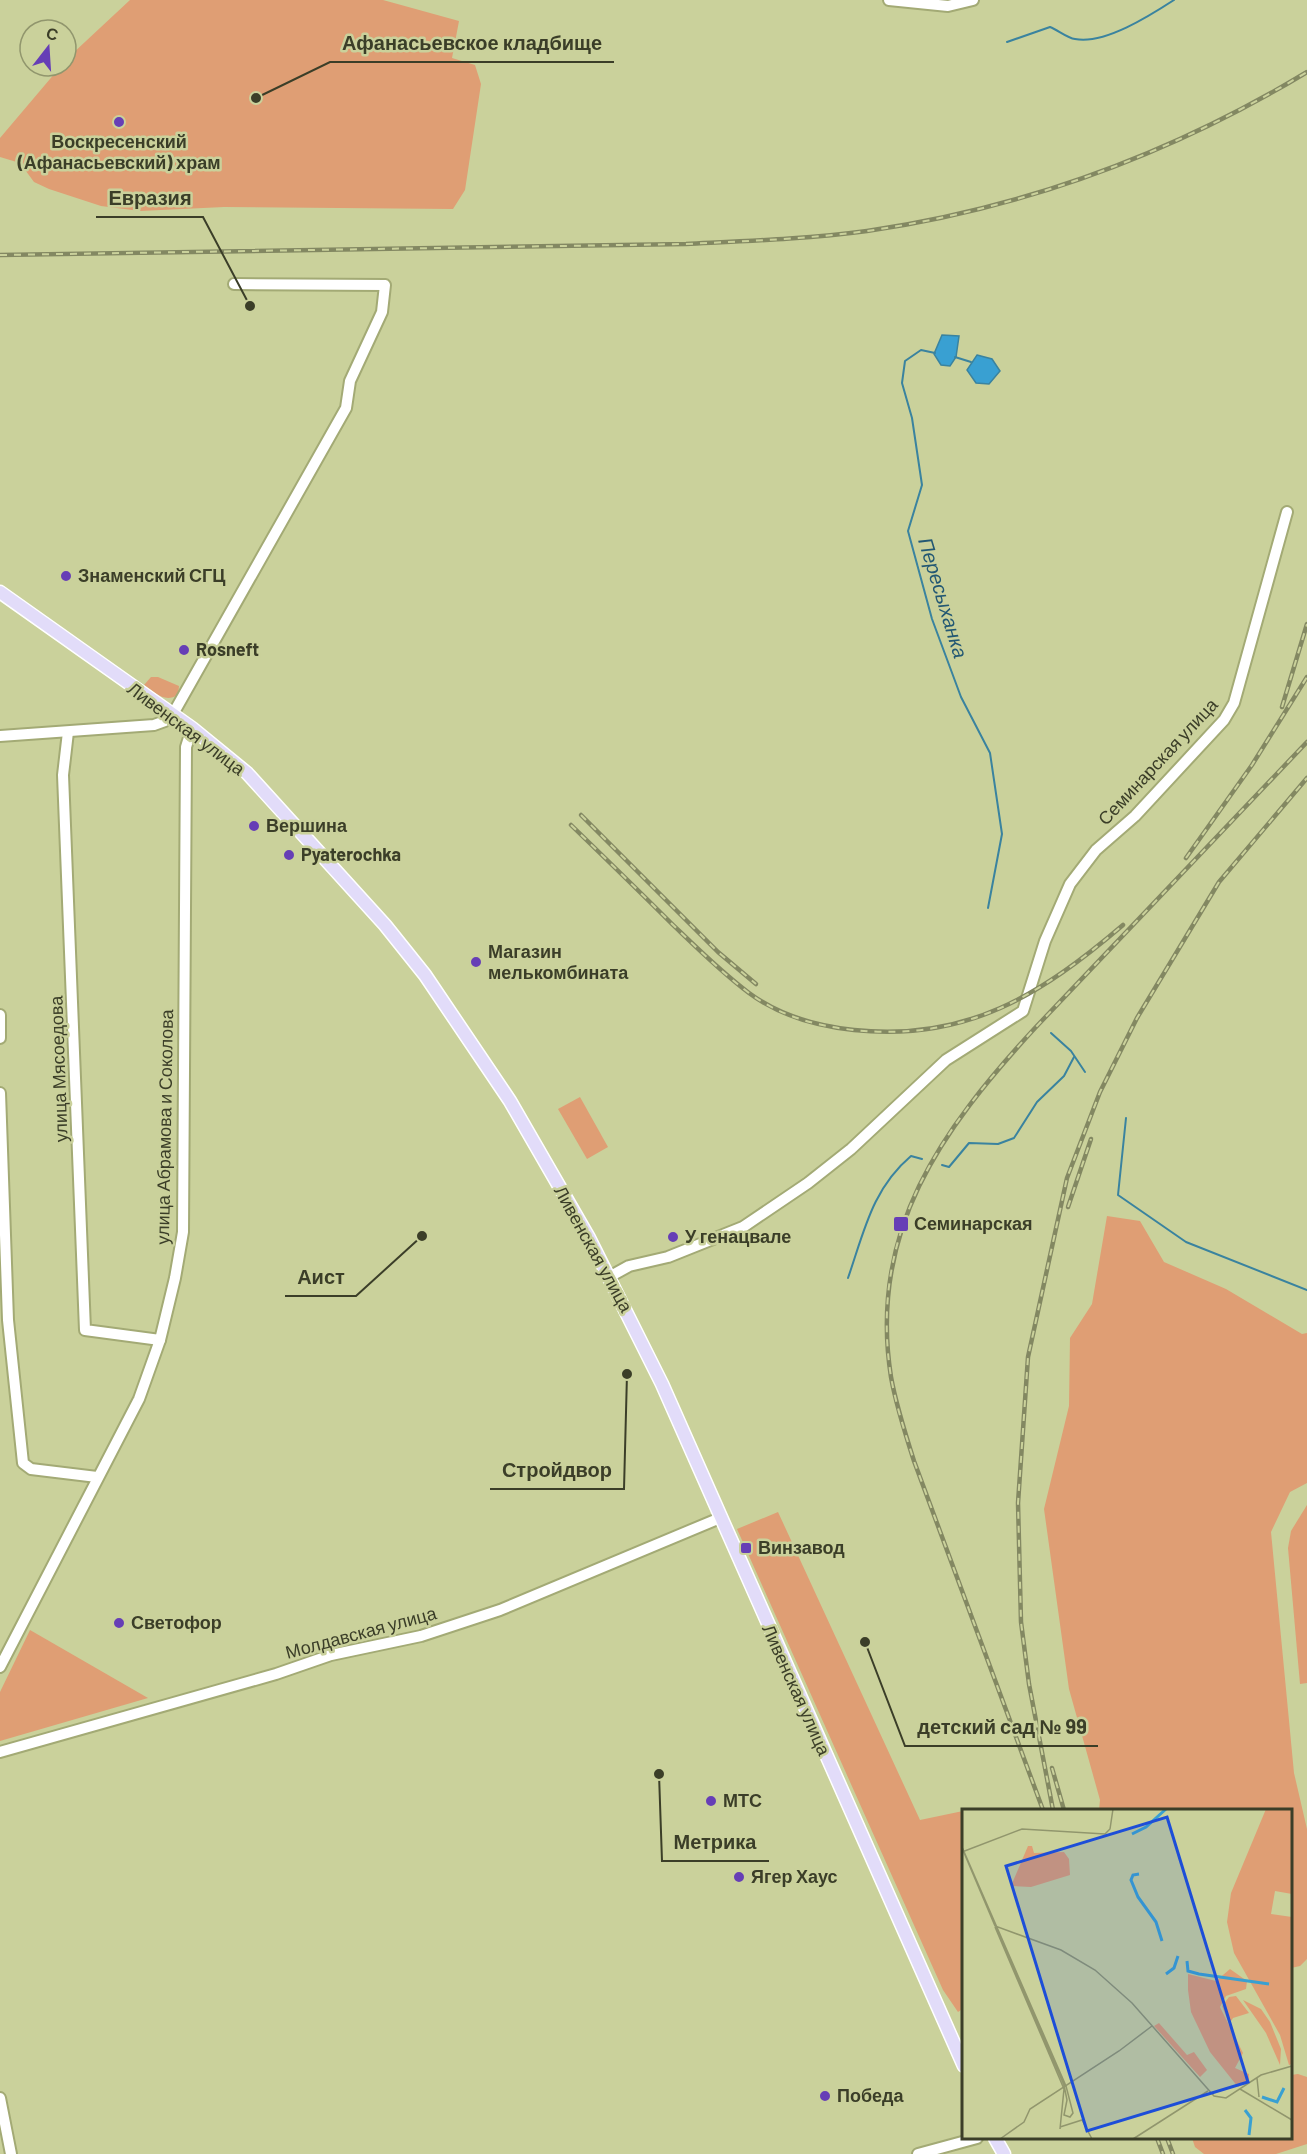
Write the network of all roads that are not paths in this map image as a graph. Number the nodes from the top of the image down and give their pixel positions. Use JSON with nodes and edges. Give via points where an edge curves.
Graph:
{"nodes":[{"id":1,"x":890,"y":0,"type":"edge"},
{"id":2,"x":972,"y":0,"type":"edge"},
{"id":3,"x":234,"y":284,"type":"dead end"},
{"id":4,"x":1287,"y":512,"type":"dead end"},
{"id":5,"x":0,"y":592,"type":"edge"},
{"id":6,"x":172,"y":714,"type":"junction"},
{"id":7,"x":192,"y":728,"type":"junction"},
{"id":8,"x":68,"y":732,"type":"junction"},
{"id":9,"x":0,"y":736,"type":"edge"},
{"id":10,"x":0,"y":1015,"type":"edge"},
{"id":11,"x":0,"y":1038,"type":"edge"},
{"id":12,"x":0,"y":1093,"type":"edge"},
{"id":13,"x":609,"y":1277,"type":"junction"},
{"id":14,"x":160,"y":1340,"type":"junction"},
{"id":15,"x":97,"y":1477,"type":"junction"},
{"id":16,"x":720,"y":1518,"type":"junction"},
{"id":17,"x":0,"y":1667,"type":"edge"},
{"id":18,"x":0,"y":1752,"type":"edge"},
{"id":19,"x":962,"y":2064,"type":"edge"},
{"id":20,"x":0,"y":2098,"type":"edge"},
{"id":21,"x":973,"y":2139,"type":"edge"},
{"id":22,"x":996,"y":2139,"type":"edge"},
{"id":23,"x":10,"y":2154,"type":"edge"},
{"id":24,"x":918,"y":2154,"type":"edge"},
{"id":25,"x":1004,"y":2154,"type":"edge"}],
"edges":[{"from":1,"to":2,"type":"street","via":[[948,6]]},
{"from":3,"to":6,"type":"street","via":[[385,285],[382,312],[350,381],[346,408]]},
{"from":4,"to":13,"type":"street","name":"Семинарская улица","via":[[1234,703],[1224,720],[1135,816],[1096,850],[1070,884],[1045,941],[1023,1011],[946,1060],[850,1149],[742,1227],[668,1257],[629,1266]]},
{"from":5,"to":6,"type":"main road","name":"Ливенская улица"},
{"from":6,"to":7,"type":"main road","name":"Ливенская улица"},
{"from":6,"to":8,"type":"street","via":[[154,725]]},
{"from":7,"to":13,"type":"main road","name":"Ливенская улица","via":[[247,773],[385,925],[424,975],[510,1101]]},
{"from":7,"to":14,"type":"street","name":"улица Абрамова и Соколова","via":[[186,747],[183,1232]]},
{"from":8,"to":9,"type":"street"},
{"from":8,"to":14,"type":"street","name":"улица Мясоедова","via":[[63,775],[85,1330]]},
{"from":10,"to":11,"type":"street"},
{"from":12,"to":15,"type":"street","via":[[8,1320],[23,1463],[31,1469]]},
{"from":13,"to":16,"type":"main road","name":"Ливенская улица","via":[[662,1383]]},
{"from":14,"to":15,"type":"street","name":"улица Абрамова и Соколова","via":[[139,1399]]},
{"from":15,"to":17,"type":"street","name":"улица Абрамова и Соколова"},
{"from":16,"to":18,"type":"street","name":"Молдавская улица","via":[[500,1610],[420,1636],[332,1655]]},
{"from":16,"to":19,"type":"main road","name":"Ливенская улица"},
{"from":20,"to":23,"type":"street"},
{"from":21,"to":24,"type":"street"},
{"from":22,"to":25,"type":"main road"}]}
